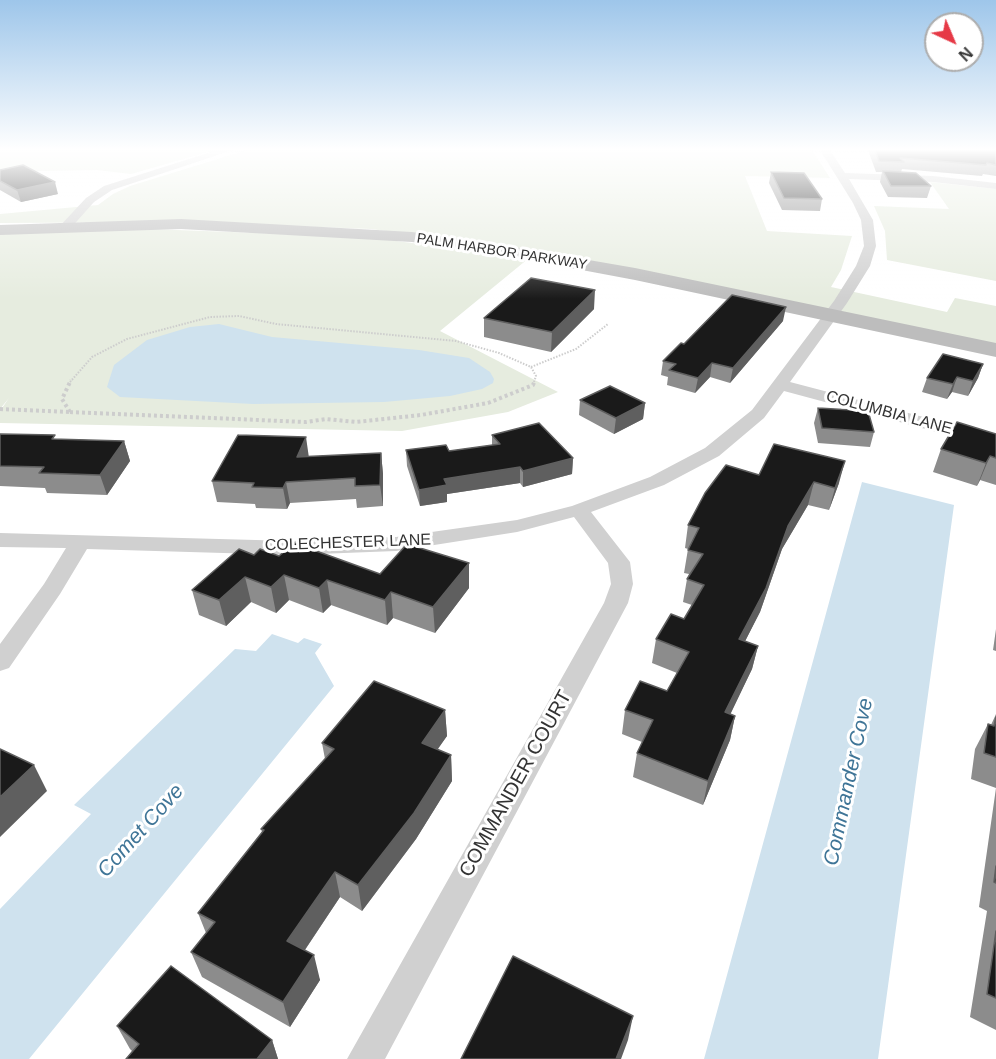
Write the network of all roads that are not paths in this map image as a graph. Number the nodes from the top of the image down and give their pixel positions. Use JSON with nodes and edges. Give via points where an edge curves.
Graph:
{"nodes":[{"id":1,"x":91,"y":199,"type":"edge"},
{"id":2,"x":855,"y":199,"type":"edge"},
{"id":3,"x":65,"y":227,"type":"junction"},
{"id":4,"x":0,"y":230,"type":"edge"},
{"id":5,"x":832,"y":314,"type":"junction"},
{"id":6,"x":996,"y":350,"type":"edge"},
{"id":7,"x":782,"y":385,"type":"junction"},
{"id":8,"x":996,"y":442,"type":"edge"},
{"id":9,"x":579,"y":510,"type":"junction"},
{"id":10,"x":0,"y":540,"type":"edge"},
{"id":11,"x":80,"y":543,"type":"junction"},
{"id":12,"x":0,"y":662,"type":"edge"},
{"id":13,"x":365,"y":1059,"type":"edge"}],
"edges":[{"from":1,"to":3,"type":"street"},
{"from":2,"to":5,"type":"street","name":"COLECHESTER LANE","via":[[867,220],[870,246],[863,266]]},
{"from":3,"to":4,"type":"street","name":"PALM HARBOR PARKWAY"},
{"from":3,"to":5,"type":"street","name":"PALM HARBOR PARKWAY","via":[[212,225],[411,237],[549,258]]},
{"from":5,"to":6,"type":"street","name":"PALM HARBOR PARKWAY"},
{"from":5,"to":7,"type":"street","name":"COLECHESTER LANE"},
{"from":7,"to":8,"type":"street","name":"COLUMBIA LANE"},
{"from":7,"to":9,"type":"street","name":"COLECHESTER LANE","via":[[745,427],[712,452],[657,481]]},
{"from":9,"to":11,"type":"street","name":"COLECHESTER LANE","via":[[507,528],[396,544],[292,548]]},
{"from":9,"to":13,"type":"street","name":"COMMANDER COURT","via":[[618,562],[622,584],[616,603]]},
{"from":10,"to":11,"type":"street","name":"COLECHESTER LANE"},
{"from":11,"to":12,"type":"street"}]}
